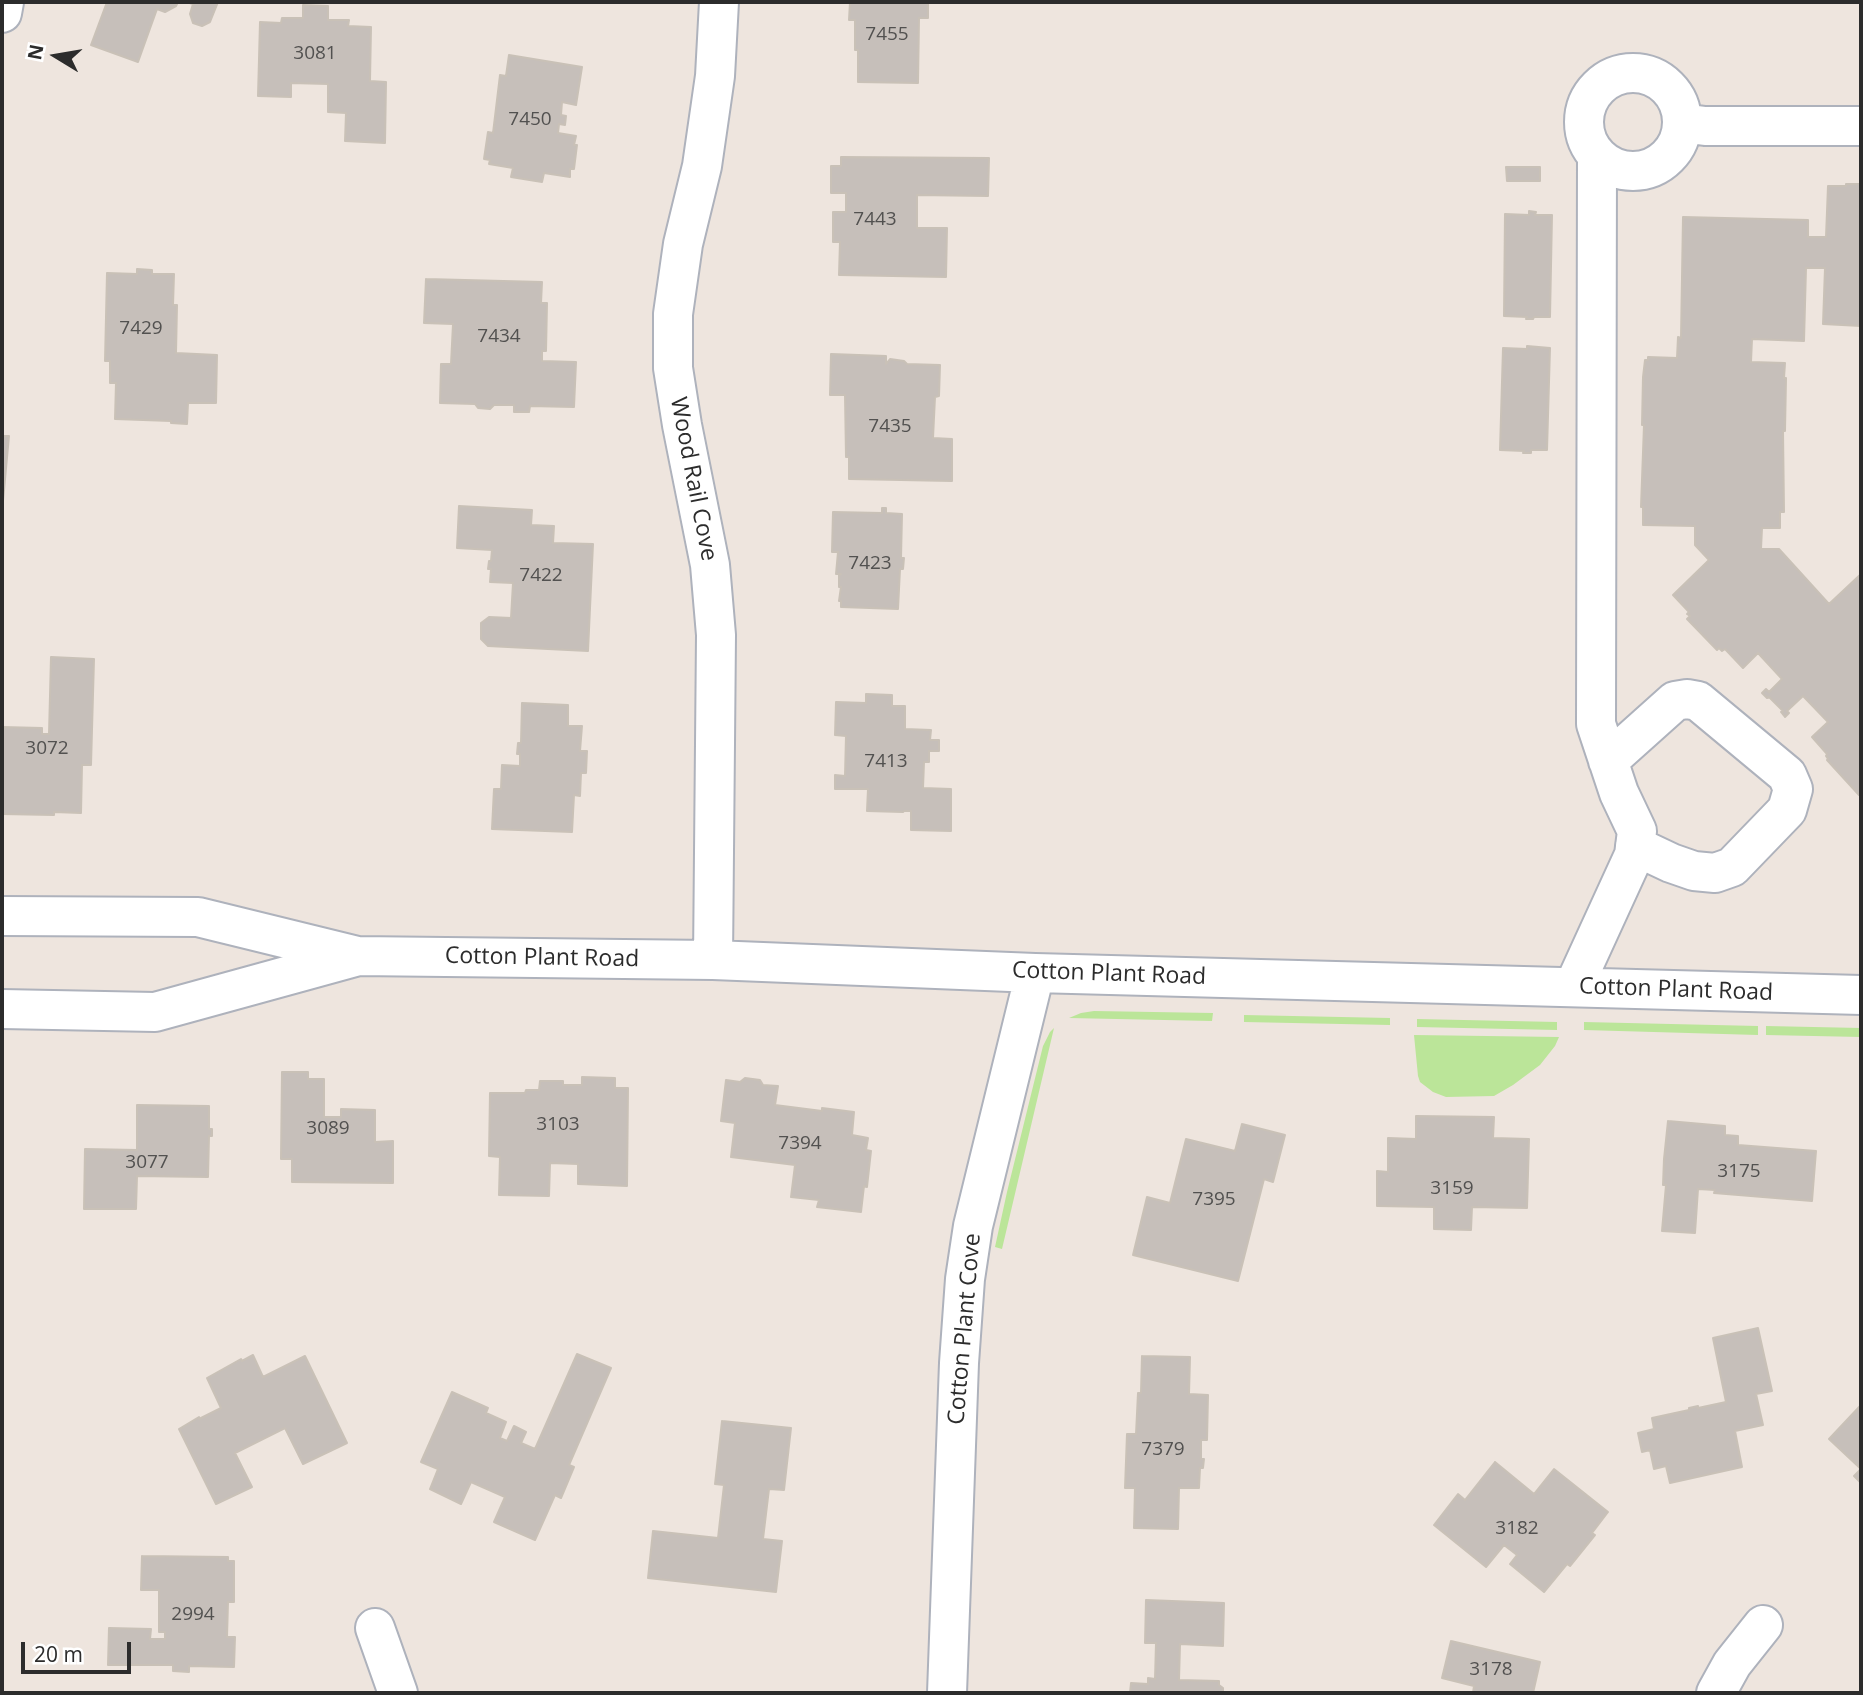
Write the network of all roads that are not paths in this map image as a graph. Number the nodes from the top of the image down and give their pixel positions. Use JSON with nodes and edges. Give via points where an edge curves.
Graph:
{"nodes":[{"id":1,"x":4,"y":2,"type":"edge"},
{"id":2,"x":719,"y":2,"type":"edge"},
{"id":3,"x":2,"y":13,"type":"edge"},
{"id":4,"x":1682,"y":123,"type":"junction"},
{"id":5,"x":1861,"y":126,"type":"edge"},
{"id":6,"x":1597,"y":156,"type":"junction"},
{"id":7,"x":1608,"y":761,"type":"junction"},
{"id":8,"x":1635,"y":846,"type":"junction"},
{"id":9,"x":2,"y":916,"type":"edge"},
{"id":10,"x":357,"y":956,"type":"junction"},
{"id":11,"x":713,"y":960,"type":"junction"},
{"id":12,"x":1035,"y":973,"type":"junction"},
{"id":13,"x":1574,"y":986,"type":"junction"},
{"id":14,"x":1861,"y":996,"type":"edge"},
{"id":15,"x":2,"y":1009,"type":"edge"},
{"id":16,"x":1763,"y":1625,"type":"dead end"},
{"id":17,"x":375,"y":1628,"type":"dead end"},
{"id":18,"x":398,"y":1693,"type":"edge"},
{"id":19,"x":947,"y":1693,"type":"edge"},
{"id":20,"x":1716,"y":1693,"type":"edge"}],
"edges":[{"from":1,"to":3,"type":"street"},
{"from":2,"to":11,"type":"street","name":"Wood Rail Cove","via":[[715,76],[702,166],[683,244],[673,314],[673,368],[710,565],[716,635]]},
{"from":4,"to":5,"type":"street"},
{"from":4,"to":6,"type":"street","via":[[1671,153],[1644,171],[1618,169]]},
{"from":4,"to":6,"type":"street","via":[[1672,91],[1657,79],[1641,73],[1610,79],[1591,97],[1584,126]]},
{"from":6,"to":7,"type":"street","via":[[1595,724]]},
{"from":7,"to":8,"type":"street","via":[[1637,831]]},
{"from":7,"to":8,"type":"street","via":[[1675,701],[1687,699],[1698,701],[1787,775],[1793,789],[1787,810],[1732,867],[1715,873],[1694,871]]},
{"from":8,"to":13,"type":"street"},
{"from":9,"to":10,"type":"street","name":"Cotton Plant Road","via":[[198,917]]},
{"from":10,"to":11,"type":"street","name":"Cotton Plant Road"},
{"from":10,"to":15,"type":"street","name":"Cotton Plant Road","via":[[155,1012]]},
{"from":11,"to":12,"type":"street","name":"Cotton Plant Road"},
{"from":12,"to":13,"type":"street","name":"Cotton Plant Road"},
{"from":12,"to":19,"type":"street","name":"Cotton Plant Cove","via":[[973,1226],[965,1279]]},
{"from":13,"to":14,"type":"street","name":"Cotton Plant Road"},
{"from":16,"to":20,"type":"street"},
{"from":17,"to":18,"type":"street"}]}
